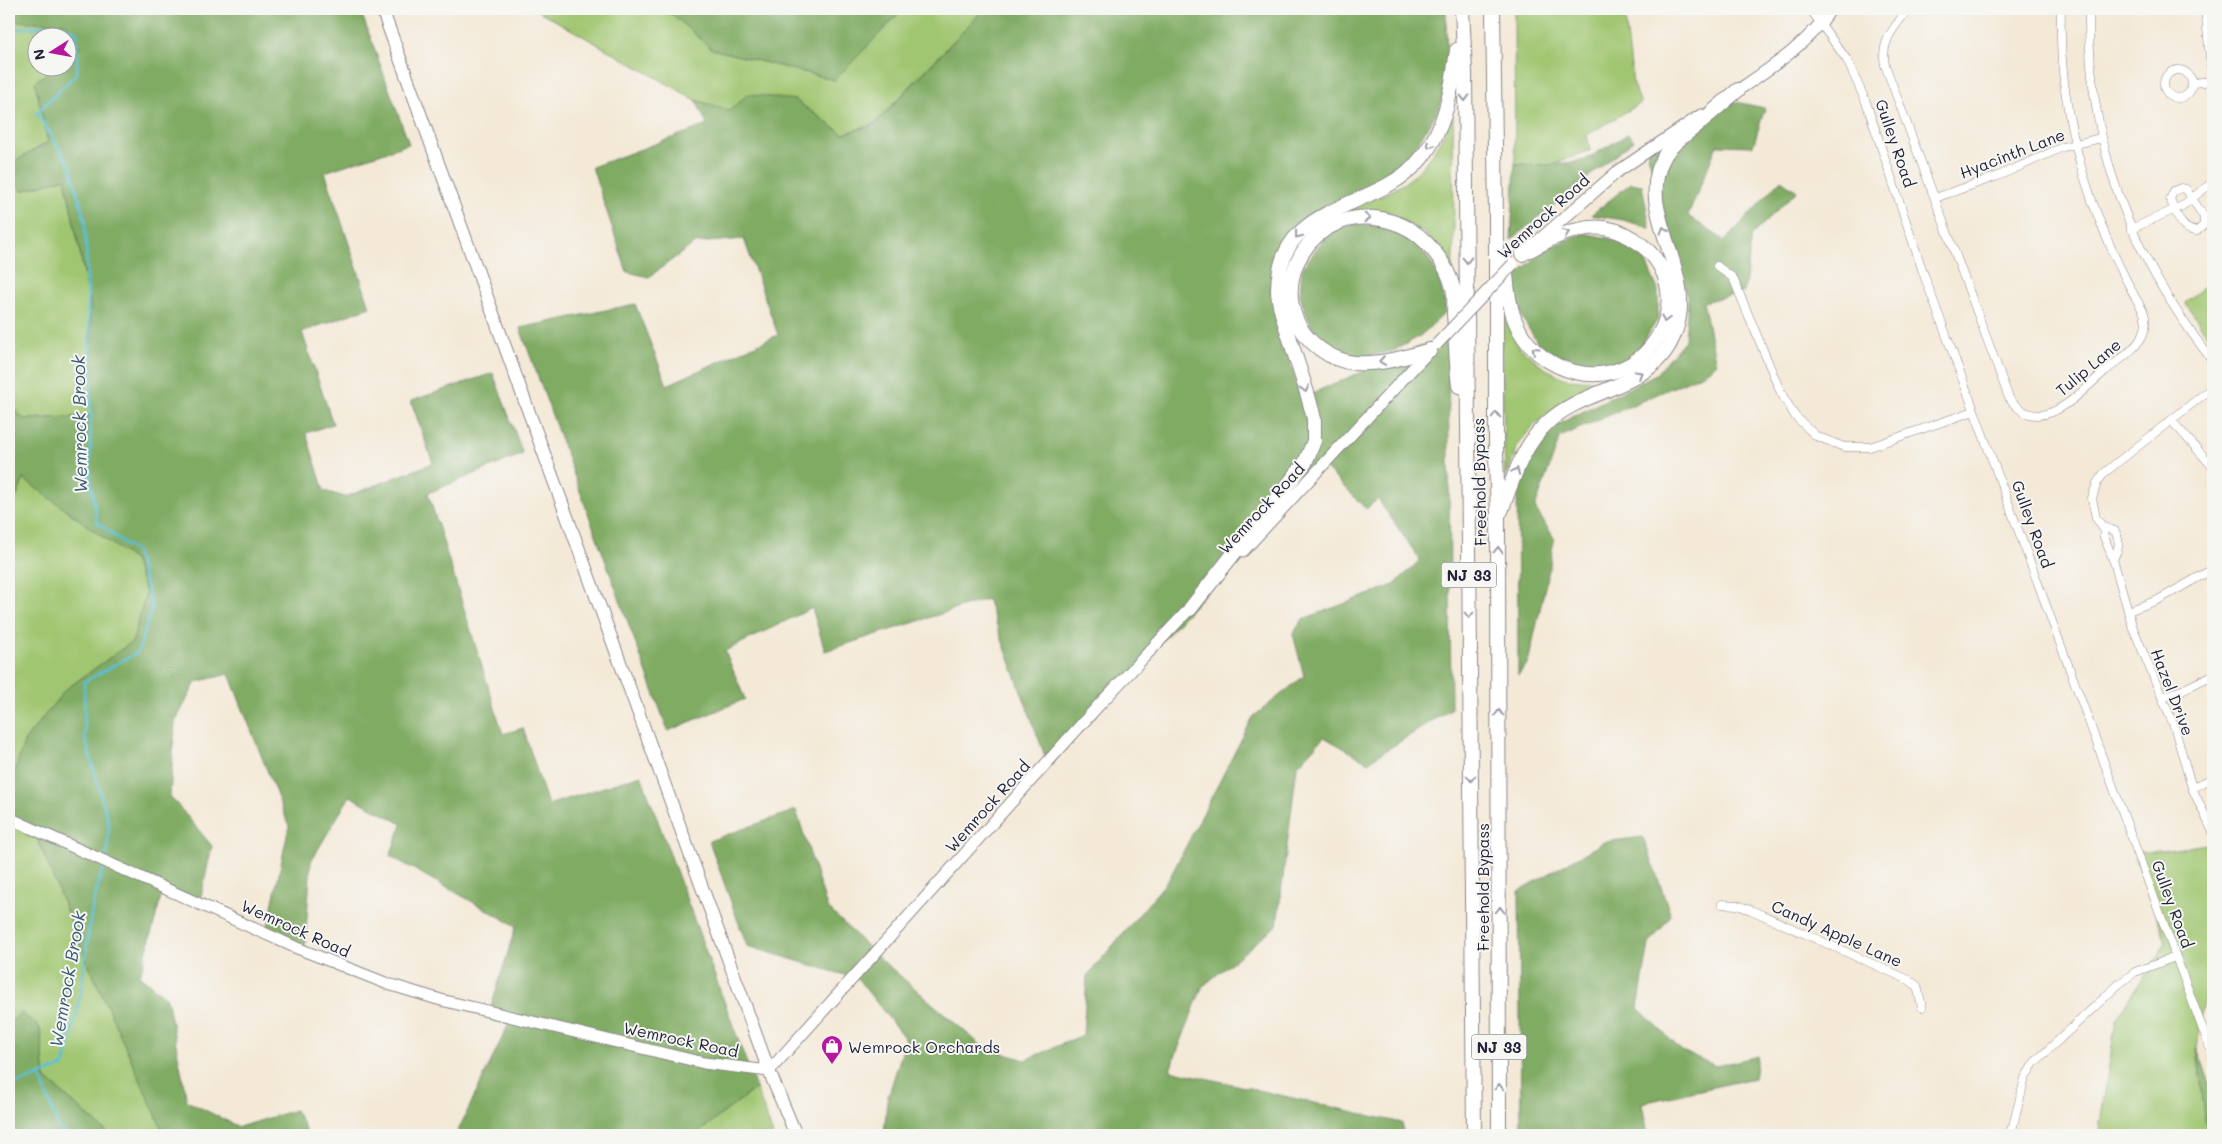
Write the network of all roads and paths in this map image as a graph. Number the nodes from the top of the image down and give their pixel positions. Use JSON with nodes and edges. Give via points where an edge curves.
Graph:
{"nodes":[{"id":1,"x":382,"y":9,"type":"edge"},
{"id":2,"x":1493,"y":9,"type":"edge"},
{"id":3,"x":1810,"y":9,"type":"edge"},
{"id":4,"x":1832,"y":9,"type":"edge"},
{"id":5,"x":1908,"y":9,"type":"edge"},
{"id":6,"x":2062,"y":9,"type":"edge"},
{"id":7,"x":2089,"y":9,"type":"edge"},
{"id":8,"x":2205,"y":9,"type":"edge"},
{"id":9,"x":1462,"y":12,"type":"edge"},
{"id":10,"x":2210,"y":18,"type":"edge"},
{"id":11,"x":1821,"y":22,"type":"junction"},
{"id":12,"x":2211,"y":44,"type":"edge"},
{"id":13,"x":1494,"y":46,"type":"junction"},
{"id":14,"x":2212,"y":68,"type":"edge"},
{"id":15,"x":2213,"y":81,"type":"edge"},
{"id":16,"x":2193,"y":83,"type":"dead end"},
{"id":17,"x":2213,"y":85,"type":"edge"},
{"id":18,"x":1738,"y":90,"type":"junction"},
{"id":19,"x":2101,"y":138,"type":"junction"},
{"id":20,"x":2075,"y":144,"type":"junction"},
{"id":21,"x":2213,"y":182,"type":"edge"},
{"id":22,"x":1935,"y":198,"type":"junction"},
{"id":23,"x":2193,"y":199,"type":"junction"},
{"id":24,"x":2175,"y":210,"type":"junction"},
{"id":25,"x":2131,"y":229,"type":"junction"},
{"id":26,"x":1518,"y":259,"type":"junction"},
{"id":27,"x":1717,"y":266,"type":"dead end"},
{"id":28,"x":1433,"y":347,"type":"junction"},
{"id":29,"x":2213,"y":361,"type":"edge"},
{"id":30,"x":2213,"y":387,"type":"edge"},
{"id":31,"x":1974,"y":411,"type":"junction"},
{"id":32,"x":2172,"y":420,"type":"junction"},
{"id":33,"x":2213,"y":467,"type":"edge"},
{"id":34,"x":1468,"y":493,"type":"junction"},
{"id":35,"x":1498,"y":516,"type":"junction"},
{"id":36,"x":2103,"y":527,"type":"junction"},
{"id":37,"x":2114,"y":559,"type":"junction"},
{"id":38,"x":2213,"y":569,"type":"edge"},
{"id":39,"x":1190,"y":609,"type":"junction"},
{"id":40,"x":2128,"y":611,"type":"junction"},
{"id":41,"x":2213,"y":675,"type":"edge"},
{"id":42,"x":2162,"y":697,"type":"junction"},
{"id":43,"x":2213,"y":778,"type":"edge"},
{"id":44,"x":2192,"y":788,"type":"junction"},
{"id":45,"x":9,"y":818,"type":"edge"},
{"id":46,"x":2213,"y":832,"type":"edge"},
{"id":47,"x":1722,"y":904,"type":"dead end"},
{"id":48,"x":2176,"y":958,"type":"junction"},
{"id":49,"x":1922,"y":1007,"type":"dead end"},
{"id":50,"x":2213,"y":1058,"type":"edge"},
{"id":51,"x":769,"y":1070,"type":"junction"},
{"id":52,"x":796,"y":1135,"type":"edge"},
{"id":53,"x":1474,"y":1135,"type":"edge"},
{"id":54,"x":1500,"y":1135,"type":"edge"},
{"id":55,"x":2008,"y":1135,"type":"edge"}],
"edges":[{"from":1,"to":51,"type":"main road"},
{"from":2,"to":13,"type":"highway","name":"Freehold Bypass","number":"NJ 33"},
{"from":3,"to":11,"type":"street","name":"Gulley Road"},
{"from":4,"to":11,"type":"street"},
{"from":5,"to":22,"type":"street","name":"Tulip Lane","via":[[1886,38],[1884,57]]},
{"from":6,"to":20,"type":"street","name":"Tulip Lane","via":[[2063,70]]},
{"from":7,"to":19,"type":"street","via":[[2092,76]]},
{"from":8,"to":10,"type":"street"},
{"from":9,"to":34,"type":"highway","name":"Freehold Bypass","number":"NJ 33","one_way":true},
{"from":9,"to":39,"type":"highway","one_way":true,"via":[[1449,98],[1434,138],[1424,154],[1397,180],[1313,221],[1298,235],[1287,253],[1280,272],[1279,299],[1314,420],[1313,448],[1296,476]]},
{"from":10,"to":12,"type":"street"},
{"from":11,"to":18,"type":"street","name":"Wemrock Road","via":[[1784,57]]},
{"from":11,"to":31,"type":"street","name":"Gulley Road","via":[[1847,60],[1864,97]]},
{"from":12,"to":14,"type":"street"},
{"from":26,"to":13,"type":"highway","one_way":true,"via":[[1564,234],[1587,228],[1613,230],[1638,242],[1658,264],[1667,288],[1666,316],[1656,341],[1637,361],[1618,370],[1602,374],[1581,373],[1562,368],[1545,358],[1515,325],[1509,306],[1506,274]]},
{"from":35,"to":13,"type":"highway","name":"Freehold Bypass","number":"NJ 33","one_way":true},
{"from":14,"to":15,"type":"street"},
{"from":15,"to":16,"type":"street"},
{"from":15,"to":17,"type":"street"},
{"from":18,"to":26,"type":"street","name":"Wemrock Road","via":[[1616,172]]},
{"from":35,"to":18,"type":"highway","one_way":true,"via":[[1521,458],[1548,421],[1568,408],[1639,375],[1667,349],[1678,326],[1681,301],[1679,281],[1656,201],[1659,168],[1673,145]]},
{"from":19,"to":20,"type":"street","name":"Hyacinth Lane"},
{"from":19,"to":25,"type":"street"},
{"from":20,"to":22,"type":"street","name":"Hyacinth Lane"},
{"from":20,"to":22,"type":"street","name":"Tulip Lane","via":[[2089,198],[2144,314],[2146,327],[2136,345],[2052,413],[2027,413],[2009,398]]},
{"from":21,"to":23,"type":"street"},
{"from":23,"to":24,"type":"street"},
{"from":23,"to":24,"type":"street","via":[[2186,189],[2176,189],[2170,199]]},
{"from":23,"to":24,"type":"street","via":[[2204,218],[2204,225],[2197,231],[2187,229]]},
{"from":24,"to":25,"type":"street"},
{"from":25,"to":29,"type":"street","via":[[2170,302]]},
{"from":26,"to":28,"type":"street","name":"Wemrock Road","bridge":true},
{"from":27,"to":31,"type":"street","via":[[1733,278],[1781,393],[1795,416],[1816,436],[1844,447],[1870,447]]},
{"from":28,"to":34,"type":"highway","one_way":true,"via":[[1400,359],[1356,363],[1339,359],[1316,346],[1299,322],[1292,295],[1299,259],[1314,238],[1345,219],[1368,217],[1388,220],[1415,233],[1444,267],[1453,288]]},
{"from":28,"to":39,"type":"street","name":"Wemrock Road"},
{"from":30,"to":32,"type":"street","name":"Hazel Drive"},
{"from":31,"to":48,"type":"street","name":"Gulley Road"},
{"from":32,"to":33,"type":"street"},
{"from":32,"to":36,"type":"street","name":"Hazel Drive","via":[[2104,473],[2097,483],[2093,506]]},
{"from":34,"to":53,"type":"highway","name":"Freehold Bypass","number":"NJ 33","one_way":true},
{"from":54,"to":35,"type":"highway","name":"Freehold Bypass","number":"NJ 33","one_way":true},
{"from":36,"to":37,"type":"street","name":"Hazel Drive"},
{"from":36,"to":37,"type":"street","name":"Hazel Drive","via":[[2115,531],[2119,538],[2120,545]]},
{"from":37,"to":40,"type":"street","name":"Hazel Drive"},
{"from":38,"to":40,"type":"street","via":[[2158,600]]},
{"from":39,"to":51,"type":"street","name":"Wemrock Road","via":[[1098,706]]},
{"from":40,"to":42,"type":"street","name":"Hazel Drive"},
{"from":41,"to":42,"type":"street"},
{"from":42,"to":44,"type":"street","name":"Hazel Drive"},
{"from":43,"to":44,"type":"street"},
{"from":44,"to":46,"type":"street","name":"Hazel Drive"},
{"from":45,"to":51,"type":"street","name":"Wemrock Road","via":[[297,948],[380,981],[441,1000],[704,1063]]},
{"from":47,"to":49,"type":"street","name":"Candy Apple Lane","via":[[1751,910],[1909,980],[1917,986]]},
{"from":48,"to":50,"type":"street","name":"Gulley Road"},
{"from":48,"to":55,"type":"street","via":[[2135,972],[2034,1063],[2025,1078]]},
{"from":51,"to":52,"type":"main road"}]}
